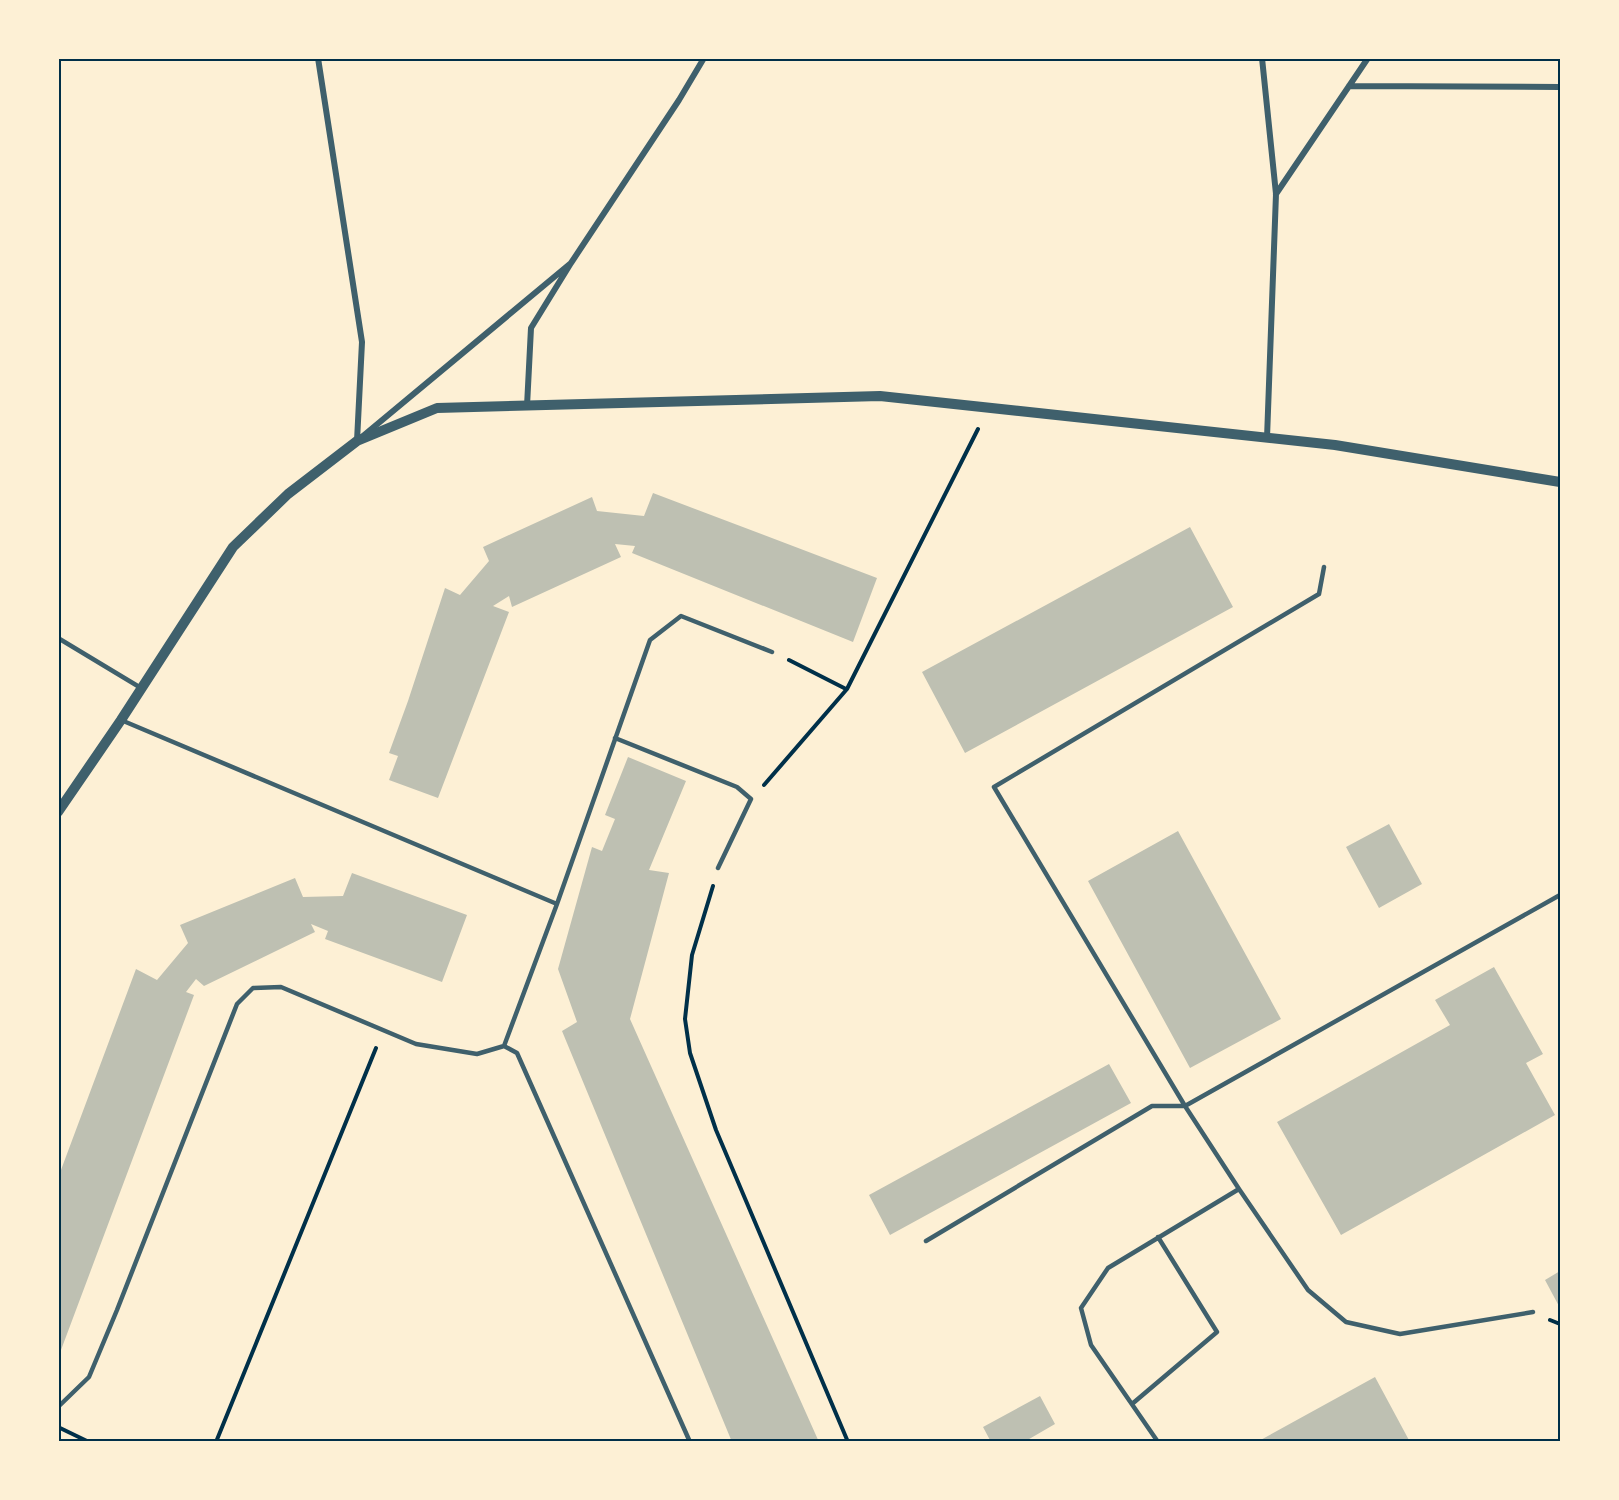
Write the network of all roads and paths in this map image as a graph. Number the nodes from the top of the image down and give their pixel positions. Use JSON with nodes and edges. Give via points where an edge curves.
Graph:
{"nodes":[{"id":1,"x":318,"y":58,"type":"edge"},
{"id":2,"x":704,"y":58,"type":"edge"},
{"id":3,"x":1262,"y":58,"type":"edge"},
{"id":4,"x":1368,"y":58,"type":"edge"},
{"id":5,"x":1349,"y":86,"type":"junction"},
{"id":6,"x":1560,"y":87,"type":"edge"},
{"id":7,"x":1276,"y":194,"type":"junction"},
{"id":8,"x":571,"y":263,"type":"junction"},
{"id":9,"x":527,"y":407,"type":"junction"},
{"id":10,"x":988,"y":408,"type":"junction"},
{"id":11,"x":1267,"y":438,"type":"junction"},
{"id":12,"x":357,"y":441,"type":"junction"},
{"id":13,"x":1560,"y":482,"type":"edge"},
{"id":14,"x":1324,"y":567,"type":"dead end"},
{"id":15,"x":58,"y":638,"type":"edge"},
{"id":16,"x":772,"y":652,"type":"joint"},
{"id":17,"x":141,"y":688,"type":"junction"},
{"id":18,"x":846,"y":689,"type":"junction"},
{"id":19,"x":121,"y":720,"type":"junction"},
{"id":20,"x":615,"y":738,"type":"junction"},
{"id":21,"x":751,"y":800,"type":"junction"},
{"id":22,"x":58,"y":812,"type":"edge"},
{"id":23,"x":718,"y":868,"type":"joint"},
{"id":24,"x":1560,"y":895,"type":"edge"},
{"id":25,"x":557,"y":904,"type":"junction"},
{"id":26,"x":383,"y":1030,"type":"junction"},
{"id":27,"x":504,"y":1046,"type":"junction"},
{"id":28,"x":1185,"y":1106,"type":"junction"},
{"id":29,"x":1239,"y":1189,"type":"junction"},
{"id":30,"x":1158,"y":1237,"type":"junction"},
{"id":31,"x":926,"y":1241,"type":"dead end"},
{"id":32,"x":1533,"y":1312,"type":"dead end"},
{"id":33,"x":1132,"y":1404,"type":"junction"},
{"id":34,"x":58,"y":1407,"type":"edge"},
{"id":35,"x":58,"y":1427,"type":"edge"},
{"id":36,"x":89,"y":1442,"type":"edge"},
{"id":37,"x":216,"y":1442,"type":"edge"},
{"id":38,"x":690,"y":1442,"type":"edge"},
{"id":39,"x":848,"y":1442,"type":"edge"},
{"id":40,"x":1158,"y":1442,"type":"edge"}],
"edges":[{"from":1,"to":12,"type":"street","via":[[362,342]]},
{"from":2,"to":8,"type":"street"},
{"from":3,"to":7,"type":"street"},
{"from":4,"to":5,"type":"street"},
{"from":5,"to":6,"type":"street"},
{"from":5,"to":7,"type":"street"},
{"from":7,"to":11,"type":"street"},
{"from":8,"to":9,"type":"street","via":[[531,328]]},
{"from":8,"to":12,"type":"street"},
{"from":9,"to":10,"type":"street","via":[[880,396]]},
{"from":9,"to":12,"type":"street","via":[[437,408]]},
{"from":10,"to":11,"type":"street"},
{"from":10,"to":18,"type":"path"},
{"from":11,"to":13,"type":"street","via":[[1335,445]]},
{"from":12,"to":17,"type":"street","via":[[288,494],[233,547]]},
{"from":14,"to":28,"type":"lane","via":[[1319,594],[994,787]]},
{"from":15,"to":17,"type":"lane"},
{"from":16,"to":18,"type":"path"},
{"from":16,"to":20,"type":"lane","via":[[681,616],[650,640]]},
{"from":17,"to":19,"type":"street"},
{"from":18,"to":21,"type":"path"},
{"from":19,"to":22,"type":"street"},
{"from":19,"to":25,"type":"lane"},
{"from":20,"to":21,"type":"lane","via":[[737,787]]},
{"from":20,"to":25,"type":"lane"},
{"from":21,"to":23,"type":"lane"},
{"from":23,"to":39,"type":"path","via":[[692,955],[685,1019],[690,1053],[716,1130]]},
{"from":24,"to":28,"type":"lane"},
{"from":25,"to":27,"type":"lane"},
{"from":26,"to":27,"type":"lane","via":[[416,1044],[477,1054]]},
{"from":26,"to":34,"type":"lane","via":[[281,987],[253,988],[237,1004],[89,1377]]},
{"from":26,"to":37,"type":"path"},
{"from":27,"to":38,"type":"lane","via":[[517,1053]]},
{"from":28,"to":29,"type":"lane"},
{"from":28,"to":31,"type":"lane","via":[[1152,1106]]},
{"from":29,"to":30,"type":"lane"},
{"from":29,"to":32,"type":"lane","via":[[1308,1290],[1346,1322],[1400,1334]]},
{"from":30,"to":33,"type":"lane","via":[[1108,1268],[1081,1308],[1091,1345]]},
{"from":30,"to":33,"type":"lane","via":[[1217,1332]]},
{"from":33,"to":40,"type":"lane"},
{"from":35,"to":36,"type":"path"}]}
